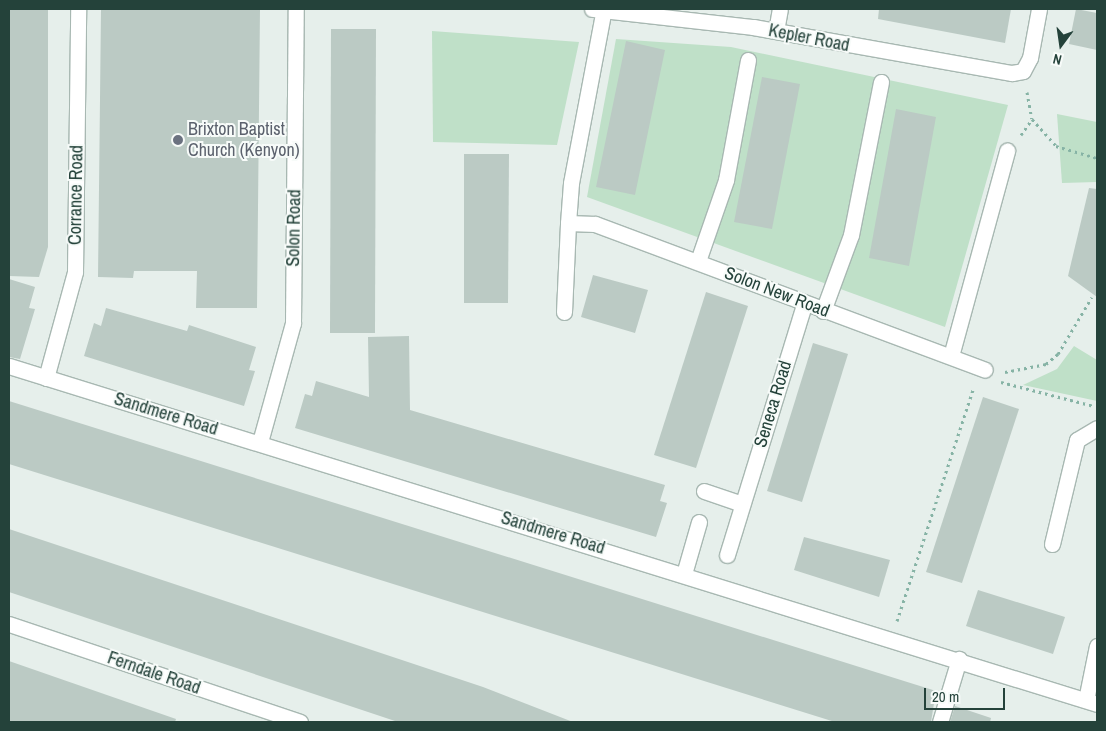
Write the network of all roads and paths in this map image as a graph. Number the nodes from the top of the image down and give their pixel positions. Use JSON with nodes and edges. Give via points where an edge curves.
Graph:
{"nodes":[{"id":1,"x":78,"y":9,"type":"edge"},
{"id":2,"x":296,"y":9,"type":"edge"},
{"id":3,"x":592,"y":9,"type":"edge"},
{"id":4,"x":604,"y":9,"type":"edge"},
{"id":5,"x":780,"y":9,"type":"edge"},
{"id":6,"x":1039,"y":9,"type":"edge"},
{"id":7,"x":776,"y":31,"type":"junction"},
{"id":8,"x":748,"y":60,"type":"dead end"},
{"id":9,"x":1023,"y":71,"type":"junction"},
{"id":10,"x":881,"y":82,"type":"dead end"},
{"id":11,"x":1007,"y":151,"type":"dead end"},
{"id":12,"x":1097,"y":158,"type":"edge"},
{"id":13,"x":568,"y":223,"type":"junction"},
{"id":14,"x":698,"y":261,"type":"junction"},
{"id":15,"x":1092,"y":297,"type":"dead end"},
{"id":16,"x":804,"y":304,"type":"junction"},
{"id":17,"x":823,"y":311,"type":"junction"},
{"id":18,"x":564,"y":312,"type":"dead end"},
{"id":19,"x":951,"y":356,"type":"junction"},
{"id":20,"x":9,"y":366,"type":"edge"},
{"id":21,"x":985,"y":370,"type":"junction"},
{"id":22,"x":46,"y":378,"type":"junction"},
{"id":23,"x":1097,"y":406,"type":"edge"},
{"id":24,"x":1097,"y":428,"type":"edge"},
{"id":25,"x":260,"y":442,"type":"junction"},
{"id":26,"x":704,"y":491,"type":"dead end"},
{"id":27,"x":742,"y":504,"type":"junction"},
{"id":28,"x":699,"y":522,"type":"dead end"},
{"id":29,"x":1052,"y":544,"type":"dead end"},
{"id":30,"x":727,"y":555,"type":"dead end"},
{"id":31,"x":684,"y":574,"type":"junction"},
{"id":32,"x":9,"y":624,"type":"edge"},
{"id":33,"x":892,"y":638,"type":"junction"},
{"id":34,"x":1097,"y":646,"type":"edge"},
{"id":35,"x":959,"y":659,"type":"junction"},
{"id":36,"x":1092,"y":702,"type":"edge"},
{"id":37,"x":300,"y":722,"type":"edge"},
{"id":38,"x":940,"y":722,"type":"edge"}],
"edges":[{"from":1,"to":22,"type":"street","name":"Corrance Road","via":[[75,272]]},
{"from":2,"to":25,"type":"street","name":"Solon Road","via":[[293,323]]},
{"from":3,"to":4,"type":"street","name":"Kepler Road"},
{"from":4,"to":7,"type":"street","name":"Kepler Road"},
{"from":4,"to":13,"type":"street","via":[[571,183]]},
{"from":5,"to":7,"type":"street"},
{"from":6,"to":9,"type":"street"},
{"from":7,"to":9,"type":"street","name":"Kepler Road","via":[[934,62],[1012,73]]},
{"from":8,"to":14,"type":"street","via":[[726,180]]},
{"from":9,"to":12,"type":"path","via":[[1032,119],[1056,146]]},
{"from":10,"to":17,"type":"street","via":[[851,235]]},
{"from":11,"to":19,"type":"street"},
{"from":13,"to":14,"type":"street","name":"Solon New Road","via":[[595,224]]},
{"from":13,"to":18,"type":"street"},
{"from":14,"to":16,"type":"street","name":"Solon New Road"},
{"from":15,"to":21,"type":"path","via":[[1058,354],[1046,364],[1019,372]]},
{"from":16,"to":17,"type":"street","name":"Solon New Road"},
{"from":16,"to":27,"type":"street","name":"Seneca Road"},
{"from":17,"to":19,"type":"street","name":"Solon New Road"},
{"from":19,"to":21,"type":"street","name":"Solon New Road"},
{"from":20,"to":22,"type":"street","name":"Sandmere Road"},
{"from":21,"to":23,"type":"path","via":[[1004,384]]},
{"from":21,"to":33,"type":"path","via":[[973,389]]},
{"from":22,"to":25,"type":"street","name":"Sandmere Road"},
{"from":24,"to":29,"type":"street","via":[[1077,440]]},
{"from":25,"to":31,"type":"street","name":"Sandmere Road"},
{"from":26,"to":27,"type":"street"},
{"from":27,"to":30,"type":"street","name":"Seneca Road"},
{"from":28,"to":31,"type":"street"},
{"from":31,"to":33,"type":"street","name":"Sandmere Road"},
{"from":32,"to":37,"type":"street","name":"Ferndale Road"},
{"from":33,"to":35,"type":"street","name":"Sandmere Road"},
{"from":34,"to":36,"type":"street"},
{"from":35,"to":36,"type":"street","name":"Sandmere Road"},
{"from":35,"to":38,"type":"street"}]}
